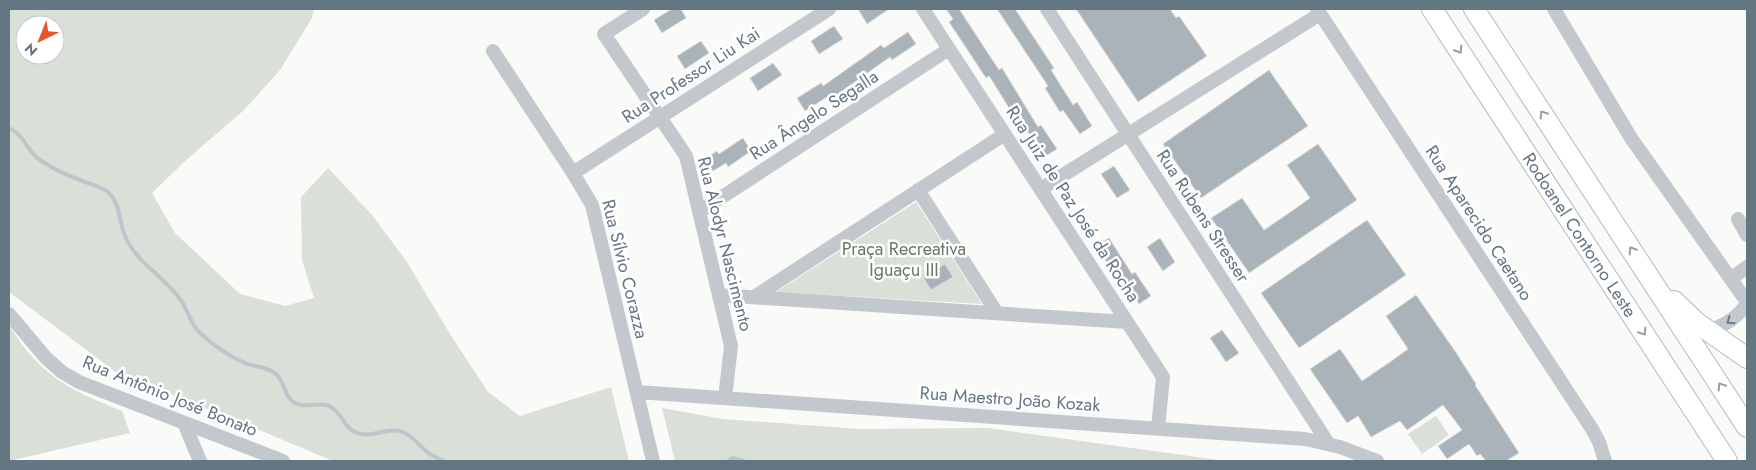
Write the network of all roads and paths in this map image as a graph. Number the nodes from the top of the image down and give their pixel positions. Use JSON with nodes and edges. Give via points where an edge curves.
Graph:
{"nodes":[{"id":1,"x":643,"y":9,"type":"edge"},
{"id":2,"x":830,"y":9,"type":"edge"},
{"id":3,"x":923,"y":9,"type":"edge"},
{"id":4,"x":1046,"y":9,"type":"edge"},
{"id":5,"x":1432,"y":9,"type":"edge"},
{"id":6,"x":1474,"y":9,"type":"edge"},
{"id":7,"x":1554,"y":9,"type":"edge"},
{"id":8,"x":1318,"y":11,"type":"edge"},
{"id":9,"x":949,"y":49,"type":"junction"},
{"id":10,"x":493,"y":50,"type":"dead end"},
{"id":11,"x":660,"y":117,"type":"junction"},
{"id":12,"x":1004,"y":134,"type":"junction"},
{"id":13,"x":1128,"y":134,"type":"junction"},
{"id":14,"x":574,"y":172,"type":"junction"},
{"id":15,"x":1041,"y":189,"type":"junction"},
{"id":16,"x":918,"y":190,"type":"junction"},
{"id":17,"x":699,"y":212,"type":"junction"},
{"id":18,"x":1738,"y":219,"type":"dead end"},
{"id":19,"x":1747,"y":235,"type":"edge"},
{"id":20,"x":1747,"y":268,"type":"edge"},
{"id":21,"x":1732,"y":278,"type":"junction"},
{"id":22,"x":1654,"y":283,"type":"junction"},
{"id":23,"x":719,"y":295,"type":"junction"},
{"id":24,"x":754,"y":298,"type":"junction"},
{"id":25,"x":1747,"y":303,"type":"edge"},
{"id":26,"x":997,"y":313,"type":"junction"},
{"id":27,"x":9,"y":314,"type":"edge"},
{"id":28,"x":1127,"y":322,"type":"junction"},
{"id":29,"x":1708,"y":331,"type":"junction"},
{"id":30,"x":1747,"y":358,"type":"edge"},
{"id":31,"x":636,"y":392,"type":"junction"},
{"id":32,"x":725,"y":398,"type":"junction"},
{"id":33,"x":184,"y":423,"type":"junction"},
{"id":34,"x":1747,"y":427,"type":"edge"},
{"id":35,"x":1158,"y":428,"type":"junction"},
{"id":36,"x":1328,"y":443,"type":"junction"},
{"id":37,"x":200,"y":461,"type":"edge"},
{"id":38,"x":283,"y":461,"type":"edge"},
{"id":39,"x":653,"y":461,"type":"edge"},
{"id":40,"x":1377,"y":461,"type":"edge"},
{"id":41,"x":1604,"y":461,"type":"edge"},
{"id":42,"x":1727,"y":461,"type":"edge"}],
"edges":[{"from":1,"to":11,"type":"street","name":"Rua Alodyr Nascimento","via":[[604,34]]},
{"from":2,"to":11,"type":"street","name":"Rua Professor Liu Kai"},
{"from":3,"to":9,"type":"street","name":"Rua Juiz de Paz José da Rocha"},
{"from":4,"to":13,"type":"street","name":"Rua Rubens Stresser"},
{"from":5,"to":42,"type":"highway","name":"Rodoanel Contorno Leste","one_way":true},
{"from":22,"to":6,"type":"highway","name":"Rodoanel Contorno Leste","one_way":true},
{"from":7,"to":21,"type":"street","via":[[1631,138]]},
{"from":8,"to":13,"type":"street"},
{"from":8,"to":41,"type":"street","name":"Rua Aparecido Caetano","via":[[1592,429]]},
{"from":9,"to":12,"type":"street","name":"Rua Juiz de Paz José da Rocha"},
{"from":9,"to":17,"type":"street","name":"Rua Ângelo Segalla"},
{"from":10,"to":14,"type":"street","name":"Rua Sílvio Corazza"},
{"from":11,"to":14,"type":"street","name":"Rua Professor Liu Kai"},
{"from":11,"to":17,"type":"street","name":"Rua Alodyr Nascimento","via":[[686,156]]},
{"from":12,"to":15,"type":"street","name":"Rua Juiz de Paz José da Rocha"},
{"from":12,"to":16,"type":"street"},
{"from":13,"to":15,"type":"street"},
{"from":13,"to":36,"type":"street","name":"Rua Rubens Stresser"},
{"from":14,"to":31,"type":"street","name":"Rua Sílvio Corazza","via":[[595,212]]},
{"from":15,"to":28,"type":"street","name":"Rua Juiz de Paz José da Rocha"},
{"from":16,"to":24,"type":"street"},
{"from":16,"to":26,"type":"street"},
{"from":17,"to":23,"type":"street","name":"Rua Alodyr Nascimento"},
{"from":18,"to":19,"type":"street"},
{"from":20,"to":21,"type":"street"},
{"from":21,"to":25,"type":"street"},
{"from":22,"to":29,"type":"highway"},
{"from":34,"to":22,"type":"highway","name":"Rodoanel Contorno Leste","one_way":true},
{"from":23,"to":24,"type":"street"},
{"from":23,"to":32,"type":"street","name":"Rua Alodyr Nascimento","via":[[731,346]]},
{"from":24,"to":26,"type":"street"},
{"from":25,"to":29,"type":"street","one_way":true,"via":[[1726,325]]},
{"from":26,"to":28,"type":"street"},
{"from":27,"to":33,"type":"street","name":"Rua Antônio José Bonato","via":[[40,352],[62,372],[79,382]]},
{"from":28,"to":35,"type":"street","name":"Rua Juiz de Paz José da Rocha","via":[[1163,377]]},
{"from":29,"to":30,"type":"highway"},
{"from":31,"to":32,"type":"street","name":"Rua Maestro João Kozak"},
{"from":31,"to":39,"type":"street","name":"Rua Sílvio Corazza"},
{"from":32,"to":35,"type":"street","name":"Rua Maestro João Kozak"},
{"from":33,"to":37,"type":"street"},
{"from":33,"to":38,"type":"street","name":"Rua Antônio José Bonato"},
{"from":35,"to":36,"type":"street","name":"Rua Maestro João Kozak"},
{"from":36,"to":40,"type":"street","name":"Rua Maestro João Kozak"}]}
